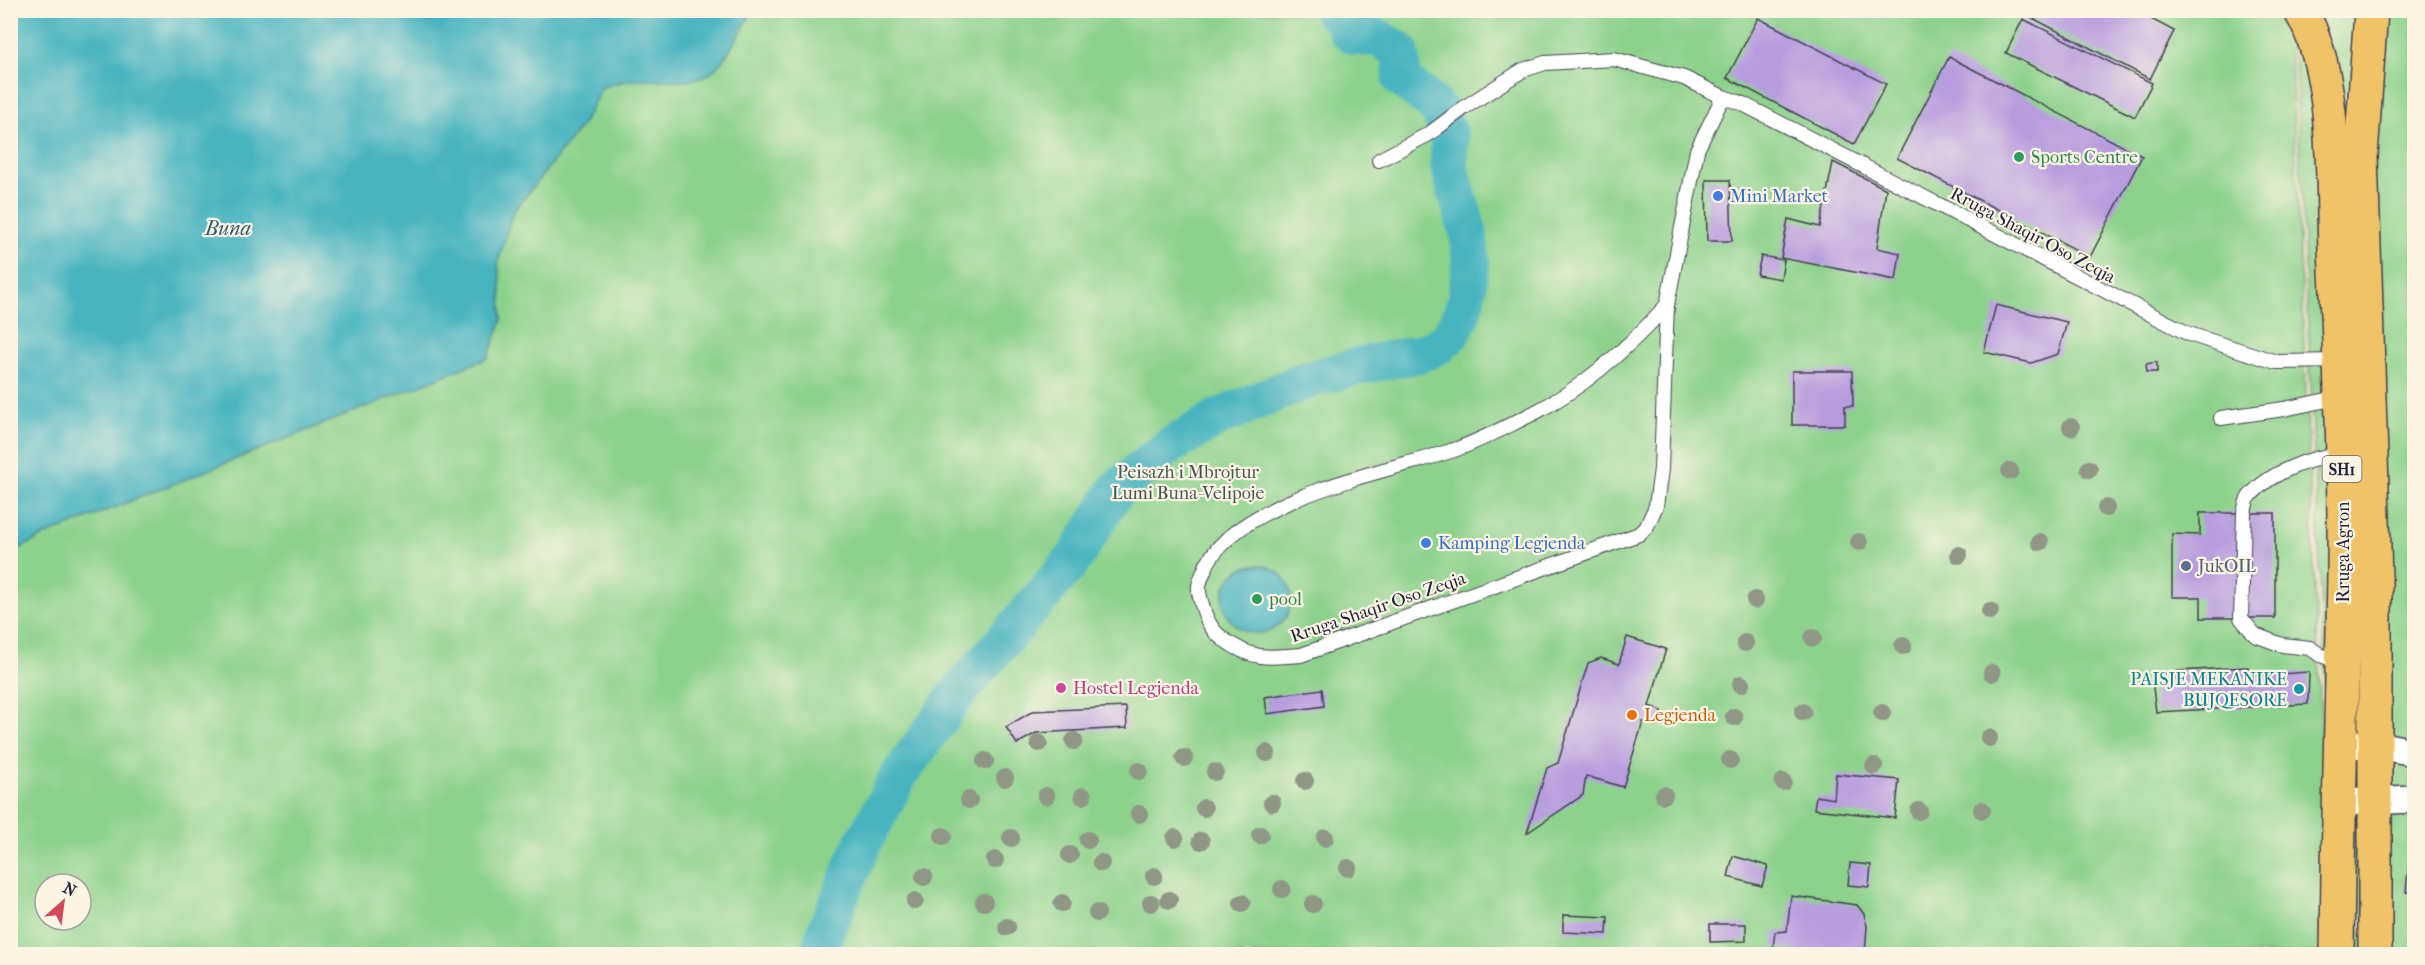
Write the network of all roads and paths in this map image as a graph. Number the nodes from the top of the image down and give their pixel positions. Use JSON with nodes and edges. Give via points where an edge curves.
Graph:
{"nodes":[{"id":1,"x":2300,"y":10,"type":"edge"},
{"id":2,"x":2371,"y":10,"type":"edge"},
{"id":3,"x":1723,"y":97,"type":"junction"},
{"id":4,"x":1379,"y":160,"type":"dead end"},
{"id":5,"x":1667,"y":305,"type":"junction"},
{"id":6,"x":2340,"y":362,"type":"junction"},
{"id":7,"x":2341,"y":397,"type":"junction"},
{"id":8,"x":2221,"y":418,"type":"dead end"},
{"id":9,"x":2342,"y":454,"type":"junction"},
{"id":10,"x":2343,"y":663,"type":"junction"},
{"id":11,"x":2342,"y":744,"type":"junction"},
{"id":12,"x":2376,"y":745,"type":"junction"},
{"id":13,"x":2415,"y":752,"type":"edge"},
{"id":14,"x":2415,"y":799,"type":"edge"},
{"id":15,"x":2375,"y":800,"type":"junction"},
{"id":16,"x":2341,"y":802,"type":"junction"},
{"id":17,"x":2337,"y":954,"type":"edge"},
{"id":18,"x":2374,"y":954,"type":"edge"}],
"edges":[{"from":1,"to":6,"type":"main road","name":"Rruga Agron","number":"SH1","via":[[2320,61],[2330,109]]},
{"from":2,"to":12,"type":"main road","name":"Rruga Agron","number":"SH1","via":[[2361,156],[2374,524]]},
{"from":3,"to":4,"type":"lane","name":"Rruga Shaqir Oso Zeqja","via":[[1684,78],[1614,59],[1545,63],[1523,70],[1429,134]]},
{"from":3,"to":5,"type":"lane","name":"Rruga Shaqir Oso Zeqja","via":[[1697,150]]},
{"from":3,"to":6,"type":"lane","name":"Rruga Shaqir Oso Zeqja","via":[[2189,334],[2276,362]]},
{"from":5,"to":5,"type":"lane","name":"Rruga Shaqir Oso Zeqja","via":[[1637,338],[1589,378],[1536,412],[1454,450],[1287,502],[1236,532],[1209,558],[1198,588],[1204,614],[1215,633],[1236,648],[1264,658],[1301,655],[1640,534],[1656,506],[1661,469]]},
{"from":6,"to":7,"type":"main road","name":"Rruga Agron","number":"SH1"},
{"from":7,"to":8,"type":"lane"},
{"from":7,"to":9,"type":"main road","name":"Rruga Agron","number":"SH1"},
{"from":9,"to":10,"type":"main road","name":"Rruga Agron","number":"SH1"},
{"from":9,"to":10,"type":"lane","via":[[2311,459],[2273,478],[2248,498],[2244,513],[2241,618],[2263,638],[2310,648]]},
{"from":10,"to":11,"type":"main road","name":"Rruga Agron","number":"SH1"},
{"from":11,"to":12,"type":"street"},
{"from":11,"to":16,"type":"main road","name":"Rruga Agron","number":"SH1"},
{"from":12,"to":13,"type":"street"},
{"from":12,"to":15,"type":"main road","name":"Rruga Agron","number":"SH1"},
{"from":14,"to":15,"type":"street"},
{"from":15,"to":16,"type":"street"},
{"from":15,"to":18,"type":"main road","name":"Rruga Agron","number":"SH1"},
{"from":16,"to":17,"type":"main road","name":"Rruga Agron","number":"SH1"}]}
